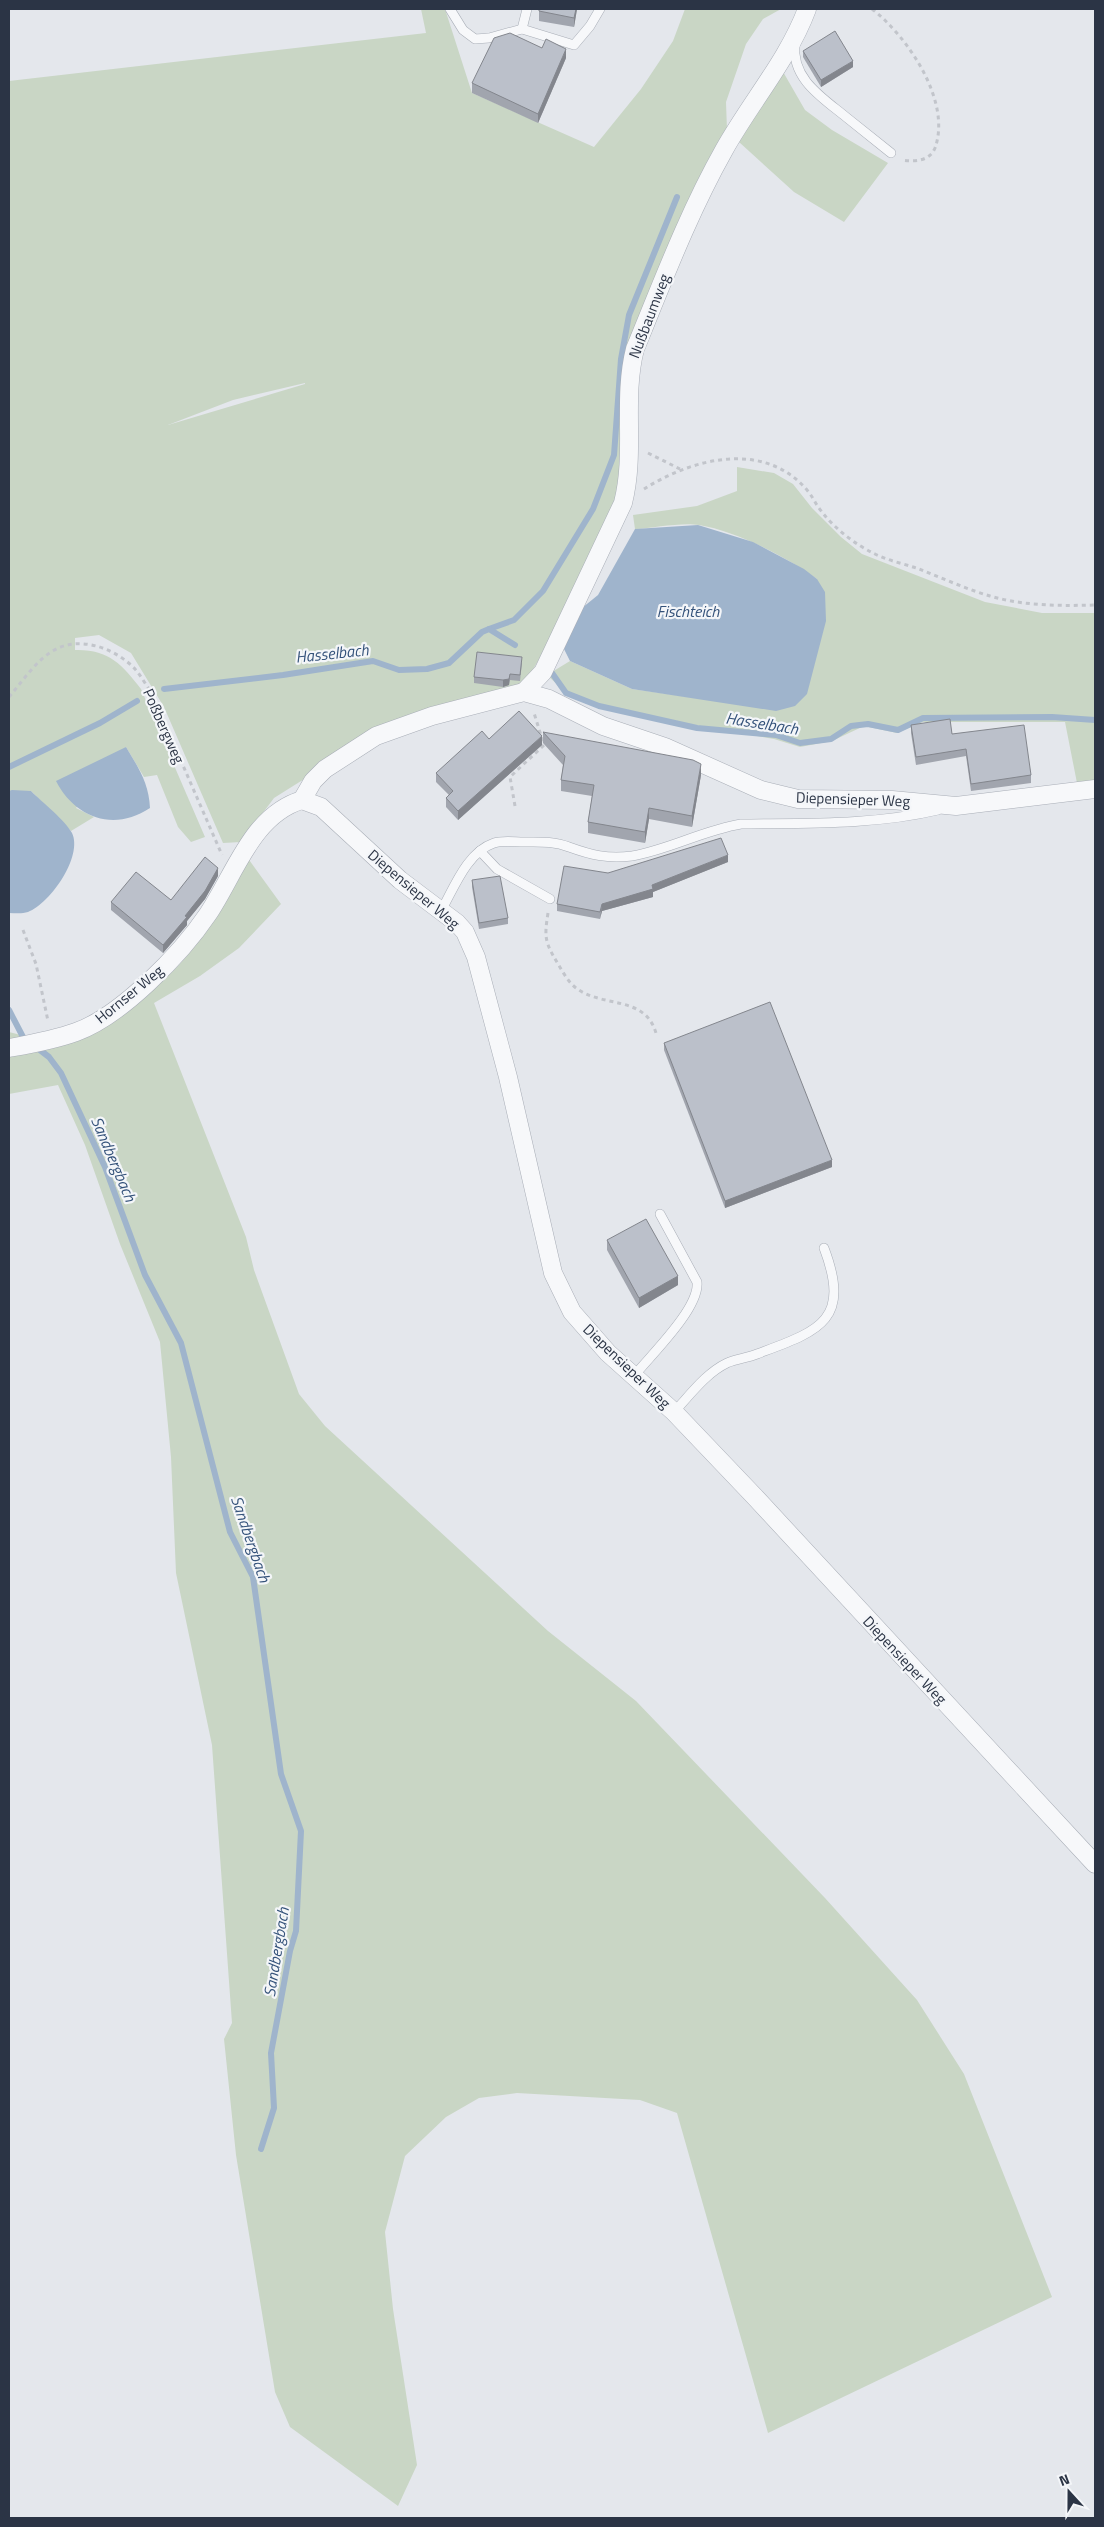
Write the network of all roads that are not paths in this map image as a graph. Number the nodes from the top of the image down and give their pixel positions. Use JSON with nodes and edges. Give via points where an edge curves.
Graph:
{"nodes":[{"id":1,"x":450,"y":9,"type":"edge"},
{"id":2,"x":527,"y":9,"type":"edge"},
{"id":3,"x":600,"y":9,"type":"edge"},
{"id":4,"x":807,"y":9,"type":"edge"},
{"id":5,"x":522,"y":29,"type":"junction"},
{"id":6,"x":797,"y":34,"type":"junction"},
{"id":7,"x":892,"y":153,"type":"road end"},
{"id":8,"x":524,"y":692,"type":"junction"},
{"id":9,"x":1095,"y":789,"type":"edge"},
{"id":10,"x":302,"y":800,"type":"junction"},
{"id":11,"x":949,"y":806,"type":"junction"},
{"id":12,"x":480,"y":851,"type":"junction"},
{"id":13,"x":550,"y":899,"type":"road end"},
{"id":14,"x":441,"y":910,"type":"junction"},
{"id":15,"x":14,"y":1047,"type":"edge"},
{"id":16,"x":660,"y":1214,"type":"dead end"},
{"id":17,"x":824,"y":1248,"type":"dead end"},
{"id":18,"x":634,"y":1376,"type":"junction"},
{"id":19,"x":674,"y":1412,"type":"junction"},
{"id":20,"x":1095,"y":1864,"type":"edge"}],
"edges":[{"from":1,"to":5,"type":"lane","via":[[463,30],[475,39]]},
{"from":2,"to":5,"type":"lane"},
{"from":3,"to":5,"type":"lane","via":[[574,45]]},
{"from":4,"to":6,"type":"street","name":"Nußbaumweg"},
{"from":6,"to":7,"type":"lane","via":[[794,53],[799,69],[817,95]]},
{"from":6,"to":8,"type":"street","name":"Nußbaumweg","via":[[725,148],[681,235],[631,364],[628,385],[629,480],[623,503],[543,672]]},
{"from":8,"to":10,"type":"street","via":[[432,716],[376,736],[325,769]]},
{"from":8,"to":11,"type":"street","name":"Diepensieper Weg","via":[[549,699],[603,726],[665,746],[777,795],[823,801],[892,800]]},
{"from":9,"to":11,"type":"street","name":"Diepensieper Weg"},
{"from":10,"to":14,"type":"street","name":"Diepensieper Weg","via":[[321,807],[400,880]]},
{"from":10,"to":15,"type":"street","name":"Hornser Weg","via":[[288,805],[269,819],[232,870],[207,915],[150,981],[94,1023],[76,1032]]},
{"from":11,"to":12,"type":"lane","via":[[885,818],[741,824],[715,829],[632,856],[584,854],[568,846],[548,842],[494,843]]},
{"from":12,"to":13,"type":"lane","via":[[497,869]]},
{"from":12,"to":14,"type":"lane"},
{"from":14,"to":18,"type":"street","name":"Diepensieper Weg","via":[[465,932],[476,957],[560,1290],[588,1331]]},
{"from":16,"to":18,"type":"lane","via":[[697,1289],[689,1309]]},
{"from":17,"to":19,"type":"lane","via":[[835,1284],[828,1315],[820,1326],[755,1355],[728,1363],[706,1377]]},
{"from":18,"to":19,"type":"street","name":"Diepensieper Weg"},
{"from":19,"to":20,"type":"street","name":"Diepensieper Weg"}]}
